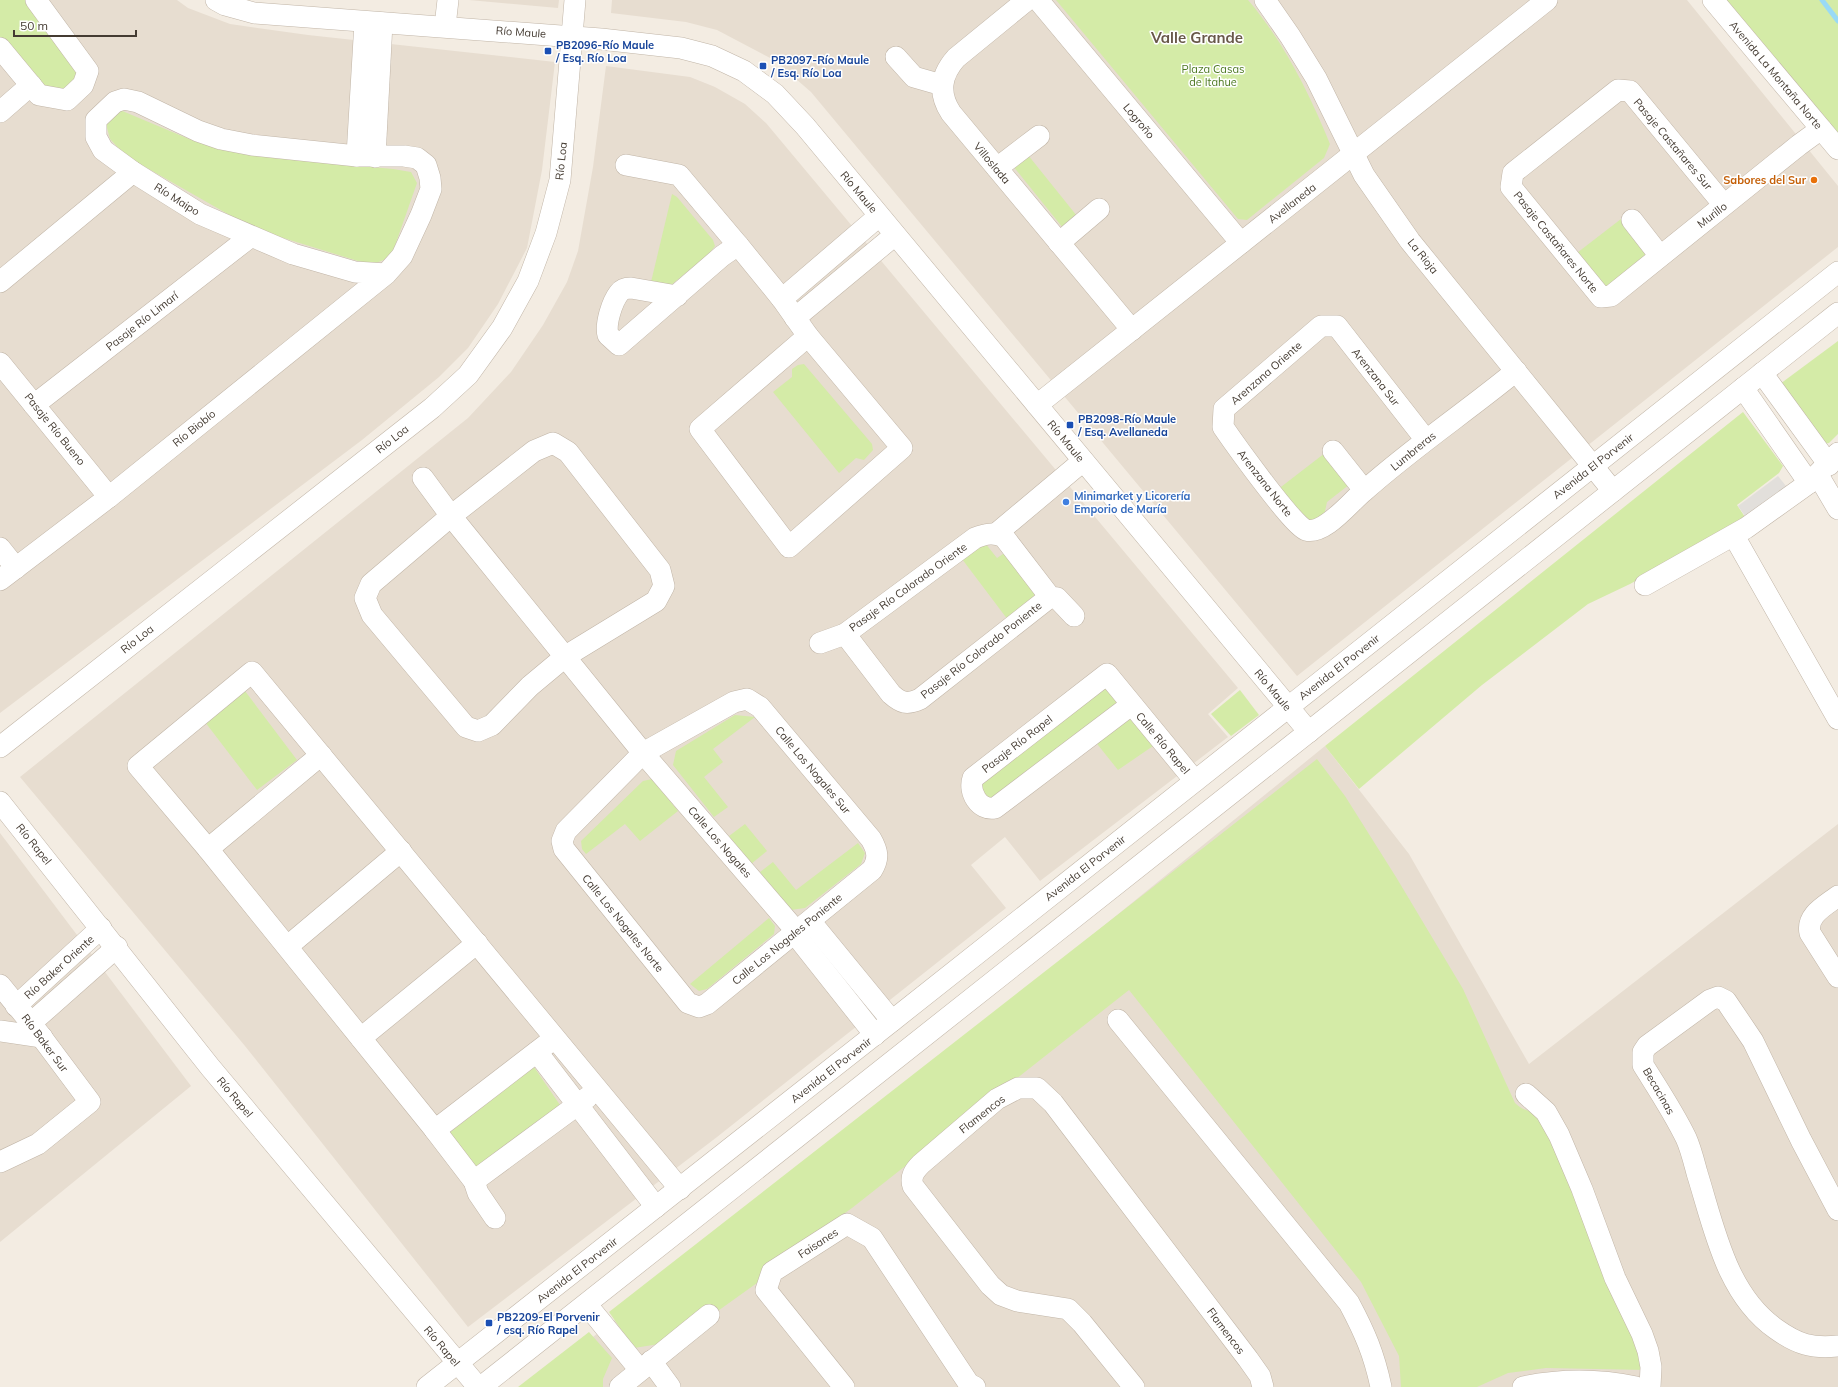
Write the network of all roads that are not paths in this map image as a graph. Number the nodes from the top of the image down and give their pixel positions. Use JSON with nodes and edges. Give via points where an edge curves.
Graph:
{"nodes":[{"id":1,"x":216,"y":0,"type":"edge"},
{"id":2,"x":448,"y":0,"type":"edge"},
{"id":3,"x":575,"y":0,"type":"edge"},
{"id":4,"x":1027,"y":0,"type":"edge"},
{"id":5,"x":1038,"y":0,"type":"edge"},
{"id":6,"x":1265,"y":0,"type":"edge"},
{"id":7,"x":1547,"y":0,"type":"edge"},
{"id":8,"x":1713,"y":0,"type":"edge"},
{"id":9,"x":41,"y":2,"type":"edge"},
{"id":10,"x":321,"y":9,"type":"edge"},
{"id":11,"x":374,"y":22,"type":"junction"},
{"id":12,"x":445,"y":26,"type":"junction"},
{"id":13,"x":571,"y":36,"type":"junction"},
{"id":14,"x":0,"y":48,"type":"edge"},
{"id":15,"x":896,"y":57,"type":"dead end"},
{"id":16,"x":31,"y":85,"type":"junction"},
{"id":17,"x":942,"y":85,"type":"junction"},
{"id":18,"x":1618,"y":90,"type":"joint"},
{"id":19,"x":0,"y":112,"type":"edge"},
{"id":20,"x":1821,"y":129,"type":"junction"},
{"id":21,"x":1039,"y":136,"type":"dead end"},
{"id":22,"x":1838,"y":149,"type":"edge"},
{"id":23,"x":1353,"y":154,"type":"junction"},
{"id":24,"x":366,"y":156,"type":"junction"},
{"id":25,"x":626,"y":165,"type":"dead end"},
{"id":26,"x":997,"y":168,"type":"junction"},
{"id":27,"x":133,"y":172,"type":"junction"},
{"id":28,"x":1724,"y":205,"type":"junction"},
{"id":29,"x":1099,"y":209,"type":"dead end"},
{"id":30,"x":879,"y":216,"type":"junction"},
{"id":31,"x":1632,"y":220,"type":"dead end"},
{"id":32,"x":895,"y":235,"type":"junction"},
{"id":33,"x":250,"y":237,"type":"junction"},
{"id":34,"x":1059,"y":243,"type":"junction"},
{"id":35,"x":1241,"y":243,"type":"junction"},
{"id":36,"x":738,"y":245,"type":"junction"},
{"id":37,"x":1660,"y":256,"type":"junction"},
{"id":38,"x":1838,"y":272,"type":"edge"},
{"id":39,"x":386,"y":274,"type":"junction"},
{"id":40,"x":0,"y":282,"type":"edge"},
{"id":41,"x":677,"y":296,"type":"dead end"},
{"id":42,"x":1601,"y":297,"type":"joint"},
{"id":43,"x":782,"y":299,"type":"junction"},
{"id":44,"x":1838,"y":312,"type":"edge"},
{"id":45,"x":795,"y":318,"type":"junction"},
{"id":46,"x":1321,"y":326,"type":"joint"},
{"id":47,"x":1132,"y":330,"type":"junction"},
{"id":48,"x":808,"y":336,"type":"junction"},
{"id":49,"x":0,"y":362,"type":"edge"},
{"id":50,"x":1516,"y":371,"type":"junction"},
{"id":51,"x":1762,"y":373,"type":"junction"},
{"id":52,"x":1743,"y":388,"type":"junction"},
{"id":53,"x":34,"y":404,"type":"junction"},
{"id":54,"x":1037,"y":405,"type":"junction"},
{"id":55,"x":1799,"y":425,"type":"junction"},
{"id":56,"x":1222,"y":427,"type":"joint"},
{"id":57,"x":1426,"y":440,"type":"junction"},
{"id":58,"x":1779,"y":440,"type":"junction"},
{"id":59,"x":1333,"y":451,"type":"dead end"},
{"id":60,"x":1083,"y":460,"type":"junction"},
{"id":61,"x":1594,"y":466,"type":"junction"},
{"id":62,"x":1823,"y":469,"type":"edge"},
{"id":63,"x":423,"y":478,"type":"dead end"},
{"id":64,"x":1364,"y":490,"type":"junction"},
{"id":65,"x":1614,"y":490,"type":"junction"},
{"id":66,"x":109,"y":497,"type":"junction"},
{"id":67,"x":1838,"y":509,"type":"edge"},
{"id":68,"x":451,"y":516,"type":"junction"},
{"id":69,"x":1313,"y":531,"type":"joint"},
{"id":70,"x":997,"y":533,"type":"junction"},
{"id":71,"x":1734,"y":536,"type":"junction"},
{"id":72,"x":0,"y":548,"type":"edge"},
{"id":73,"x":8,"y":574,"type":"edge"},
{"id":74,"x":1645,"y":585,"type":"dead end"},
{"id":75,"x":1050,"y":596,"type":"junction"},
{"id":76,"x":1074,"y":616,"type":"dead end"},
{"id":77,"x":845,"y":634,"type":"junction"},
{"id":78,"x":820,"y":643,"type":"dead end"},
{"id":79,"x":566,"y":656,"type":"junction"},
{"id":80,"x":1131,"y":704,"type":"junction"},
{"id":81,"x":1287,"y":707,"type":"junction"},
{"id":82,"x":1838,"y":719,"type":"edge"},
{"id":83,"x":1309,"y":732,"type":"junction"},
{"id":84,"x":0,"y":747,"type":"edge"},
{"id":85,"x":643,"y":753,"type":"junction"},
{"id":86,"x":321,"y":755,"type":"junction"},
{"id":87,"x":1194,"y":781,"type":"junction"},
{"id":88,"x":0,"y":802,"type":"edge"},
{"id":89,"x":208,"y":849,"type":"junction"},
{"id":90,"x":401,"y":851,"type":"junction"},
{"id":91,"x":878,"y":857,"type":"joint"},
{"id":92,"x":1838,"y":896,"type":"edge"},
{"id":93,"x":101,"y":928,"type":"junction"},
{"id":94,"x":800,"y":929,"type":"junction"},
{"id":95,"x":477,"y":943,"type":"junction"},
{"id":96,"x":288,"y":946,"type":"junction"},
{"id":97,"x":117,"y":947,"type":"junction"},
{"id":98,"x":1838,"y":977,"type":"edge"},
{"id":99,"x":0,"y":985,"type":"edge"},
{"id":100,"x":688,"y":1003,"type":"joint"},
{"id":101,"x":16,"y":1006,"type":"junction"},
{"id":102,"x":1118,"y":1020,"type":"dead end"},
{"id":103,"x":892,"y":1021,"type":"junction"},
{"id":104,"x":36,"y":1030,"type":"junction"},
{"id":105,"x":0,"y":1031,"type":"edge"},
{"id":106,"x":875,"y":1035,"type":"junction"},
{"id":107,"x":361,"y":1038,"type":"junction"},
{"id":108,"x":555,"y":1038,"type":"junction"},
{"id":109,"x":536,"y":1052,"type":"junction"},
{"id":110,"x":598,"y":1089,"type":"junction"},
{"id":111,"x":1526,"y":1094,"type":"dead end"},
{"id":112,"x":577,"y":1105,"type":"junction"},
{"id":113,"x":435,"y":1130,"type":"junction"},
{"id":114,"x":746,"y":1137,"type":"junction"},
{"id":115,"x":1,"y":1162,"type":"edge"},
{"id":116,"x":766,"y":1162,"type":"junction"},
{"id":117,"x":474,"y":1181,"type":"junction"},
{"id":118,"x":680,"y":1189,"type":"junction"},
{"id":119,"x":656,"y":1207,"type":"junction"},
{"id":120,"x":1838,"y":1210,"type":"edge"},
{"id":121,"x":495,"y":1218,"type":"dead end"},
{"id":122,"x":587,"y":1305,"type":"junction"},
{"id":123,"x":709,"y":1315,"type":"dead end"},
{"id":124,"x":1838,"y":1346,"type":"edge"},
{"id":125,"x":457,"y":1364,"type":"junction"},
{"id":126,"x":636,"y":1377,"type":"edge"},
{"id":127,"x":428,"y":1387,"type":"edge"},
{"id":128,"x":478,"y":1387,"type":"edge"},
{"id":129,"x":481,"y":1387,"type":"edge"},
{"id":130,"x":670,"y":1387,"type":"edge"},
{"id":131,"x":844,"y":1387,"type":"edge"},
{"id":132,"x":975,"y":1387,"type":"edge"},
{"id":133,"x":1134,"y":1387,"type":"edge"},
{"id":134,"x":1264,"y":1387,"type":"edge"},
{"id":135,"x":1380,"y":1387,"type":"edge"},
{"id":136,"x":1523,"y":1387,"type":"edge"},
{"id":137,"x":1636,"y":1387,"type":"edge"},
{"id":138,"x":1650,"y":1387,"type":"edge"}],
"edges":[{"from":1,"to":10,"type":"street","name":"Río Maule","via":[[254,13]]},
{"from":2,"to":12,"type":"street"},
{"from":3,"to":13,"type":"street","name":"Río Loa"},
{"from":4,"to":17,"type":"street","via":[[956,58],[948,68]]},
{"from":5,"to":35,"type":"street","name":"Logroño"},
{"from":6,"to":23,"type":"street","name":"La Rioja","via":[[1316,78]]},
{"from":7,"to":23,"type":"street","name":"Avellaneda"},
{"from":8,"to":20,"type":"street","name":"Avenida La Montaña Norte"},
{"from":9,"to":16,"type":"street","via":[[88,71],[83,85],[67,100],[39,95]]},
{"from":10,"to":11,"type":"street","name":"Río Maule"},
{"from":11,"to":12,"type":"street","name":"Río Maule"},
{"from":11,"to":24,"type":"street"},
{"from":12,"to":13,"type":"street","name":"Río Maule"},
{"from":13,"to":30,"type":"street","name":"Río Maule","via":[[681,48],[712,56],[744,71],[789,109]]},
{"from":13,"to":84,"type":"street","name":"Río Loa","via":[[560,180],[546,233],[528,281],[502,328],[468,375],[432,408]]},
{"from":14,"to":16,"type":"street"},
{"from":15,"to":17,"type":"street","via":[[914,76]]},
{"from":16,"to":19,"type":"street"},
{"from":17,"to":26,"type":"street","name":"Villoslada","via":[[943,99],[951,113]]},
{"from":18,"to":28,"type":"street","name":"Pasaje Castañares Sur","via":[[1630,91]]},
{"from":18,"to":42,"type":"street","name":"Pasaje Castañares Norte","via":[[1514,173],[1511,188]]},
{"from":20,"to":22,"type":"street","name":"Avenida La Montaña Norte"},
{"from":20,"to":28,"type":"street","name":"Murillo"},
{"from":21,"to":26,"type":"street"},
{"from":23,"to":35,"type":"street","name":"Avellaneda"},
{"from":23,"to":50,"type":"street","name":"La Rioja","via":[[1364,175],[1410,241]]},
{"from":24,"to":27,"type":"street","name":"Río Maipo","via":[[252,145],[221,139],[198,131],[138,102],[124,99],[114,102],[96,120],[96,137],[103,150]]},
{"from":24,"to":39,"type":"street","name":"Río Maipo","via":[[417,158],[426,165],[430,178],[431,188],[421,215],[402,256]]},
{"from":25,"to":36,"type":"street","via":[[679,175]]},
{"from":26,"to":34,"type":"street","name":"Villoslada"},
{"from":27,"to":33,"type":"street","name":"Río Maipo","via":[[200,214]]},
{"from":27,"to":40,"type":"street"},
{"from":28,"to":37,"type":"street","name":"Murillo"},
{"from":29,"to":34,"type":"street"},
{"from":30,"to":32,"type":"street","name":"Río Maule"},
{"from":30,"to":43,"type":"street"},
{"from":31,"to":37,"type":"street"},
{"from":32,"to":45,"type":"street"},
{"from":32,"to":54,"type":"street","name":"Río Maule"},
{"from":33,"to":39,"type":"street","name":"Río Maipo","via":[[293,254],[355,272]]},
{"from":33,"to":53,"type":"street","name":"Pasaje Río Limarí"},
{"from":34,"to":47,"type":"street","name":"Villoslada"},
{"from":35,"to":47,"type":"street","name":"Avellaneda"},
{"from":36,"to":41,"type":"street"},
{"from":36,"to":43,"type":"street"},
{"from":37,"to":42,"type":"street","name":"Murillo","via":[[1611,296]]},
{"from":38,"to":61,"type":"street","name":"Avenida El Porvenir"},
{"from":39,"to":66,"type":"street","name":"Río Biobío"},
{"from":43,"to":45,"type":"street"},
{"from":44,"to":51,"type":"street"},
{"from":45,"to":48,"type":"street"},
{"from":46,"to":56,"type":"street","name":"Arenzana Oriente","via":[[1224,409]]},
{"from":46,"to":57,"type":"street","name":"Arenzana Sur","via":[[1337,326]]},
{"from":47,"to":54,"type":"street","name":"Avellaneda"},
{"from":48,"to":48,"type":"street","via":[[902,448],[789,547],[700,429]]},
{"from":49,"to":53,"type":"street","name":"Pasaje Río Bueno"},
{"from":50,"to":57,"type":"street","name":"Lumbreras"},
{"from":50,"to":61,"type":"street","name":"La Rioja"},
{"from":51,"to":52,"type":"street"},
{"from":51,"to":55,"type":"street"},
{"from":52,"to":58,"type":"street"},
{"from":52,"to":65,"type":"street"},
{"from":53,"to":66,"type":"street","name":"Pasaje Río Bueno"},
{"from":54,"to":60,"type":"street","name":"Río Maule"},
{"from":55,"to":58,"type":"street"},
{"from":55,"to":62,"type":"street"},
{"from":56,"to":69,"type":"street","name":"Arenzana Norte","via":[[1289,514],[1304,530]]},
{"from":57,"to":64,"type":"street","name":"Lumbreras"},
{"from":58,"to":62,"type":"street"},
{"from":59,"to":64,"type":"street"},
{"from":60,"to":70,"type":"street"},
{"from":60,"to":81,"type":"street","name":"Río Maule"},
{"from":61,"to":65,"type":"street","name":"La Rioja"},
{"from":61,"to":81,"type":"street","name":"Avenida El Porvenir"},
{"from":62,"to":67,"type":"street"},
{"from":62,"to":71,"type":"street"},
{"from":63,"to":68,"type":"street","name":"Calle Los Nogales"},
{"from":64,"to":69,"type":"street","name":"Lumbreras","via":[[1322,528]]},
{"from":65,"to":83,"type":"street"},
{"from":66,"to":73,"type":"street","name":"Río Biobío"},
{"from":68,"to":79,"type":"street","name":"Calle Los Nogales"},
{"from":68,"to":79,"type":"street","via":[[371,584],[365,598],[372,615],[466,727],[478,731],[492,725],[530,686]]},
{"from":68,"to":79,"type":"street","via":[[534,451],[553,443],[568,452],[660,570],[664,586],[656,601]]},
{"from":70,"to":75,"type":"street","via":[[1004,536]]},
{"from":70,"to":77,"type":"street","name":"Pasaje Río Colorado Oriente","via":[[975,538]]},
{"from":71,"to":74,"type":"street"},
{"from":71,"to":82,"type":"street"},
{"from":72,"to":73,"type":"street"},
{"from":75,"to":76,"type":"street","via":[[1058,598]]},
{"from":75,"to":77,"type":"street","name":"Pasaje Río Colorado Poniente","via":[[912,703],[905,703],[891,694]]},
{"from":77,"to":78,"type":"street","name":"Pasaje Río Colorado Oriente"},
{"from":79,"to":85,"type":"street","name":"Calle Los Nogales"},
{"from":80,"to":80,"type":"street","name":"Pasaje Río Rapel","via":[[1107,674],[973,778],[970,786],[972,793],[988,810],[996,808]]},
{"from":80,"to":87,"type":"street","name":"Calle Río Rapel"},
{"from":81,"to":83,"type":"street","name":"Río Maule"},
{"from":81,"to":87,"type":"street","name":"Avenida El Porvenir"},
{"from":83,"to":116,"type":"street"},
{"from":85,"to":91,"type":"street","name":"Calle Los Nogales Sur","via":[[734,702],[747,699],[760,707],[871,840]]},
{"from":85,"to":94,"type":"street","name":"Calle Los Nogales"},
{"from":85,"to":100,"type":"street","name":"Calle Los Nogales Norte","via":[[566,832],[562,841],[564,849]]},
{"from":86,"to":89,"type":"street"},
{"from":86,"to":89,"type":"street","via":[[252,672],[138,766]]},
{"from":86,"to":90,"type":"street"},
{"from":87,"to":103,"type":"street","name":"Avenida El Porvenir"},
{"from":88,"to":93,"type":"street","name":"Río Rapel"},
{"from":89,"to":96,"type":"street"},
{"from":90,"to":95,"type":"street"},
{"from":90,"to":96,"type":"street"},
{"from":91,"to":94,"type":"street","name":"Calle Los Nogales Poniente","via":[[872,870]]},
{"from":92,"to":98,"type":"street","via":[[1815,914],[1808,926]]},
{"from":93,"to":97,"type":"street","name":"Río Rapel"},
{"from":93,"to":101,"type":"street","name":"Río Baker Oriente"},
{"from":94,"to":100,"type":"street","name":"Calle Los Nogales Poniente","via":[[707,1004],[699,1007]]},
{"from":94,"to":103,"type":"street","name":"Calle Los Nogales"},
{"from":94,"to":106,"type":"street","name":"Calle Los Nogales"},
{"from":95,"to":107,"type":"street"},
{"from":95,"to":108,"type":"street"},
{"from":96,"to":107,"type":"street"},
{"from":97,"to":104,"type":"street"},
{"from":97,"to":125,"type":"street","name":"Río Rapel","via":[[210,1067]]},
{"from":99,"to":101,"type":"street","name":"Río Baker Sur"},
{"from":101,"to":104,"type":"street","name":"Río Baker Sur"},
{"from":102,"to":135,"type":"street","via":[[1349,1303],[1365,1332],[1376,1361]]},
{"from":103,"to":106,"type":"street","name":"Avenida El Porvenir"},
{"from":104,"to":105,"type":"street"},
{"from":104,"to":115,"type":"street","name":"Río Baker Sur","via":[[90,1102],[38,1144]]},
{"from":106,"to":114,"type":"street","name":"Avenida El Porvenir"},
{"from":107,"to":113,"type":"street"},
{"from":108,"to":109,"type":"street"},
{"from":108,"to":110,"type":"street"},
{"from":109,"to":112,"type":"street"},
{"from":109,"to":113,"type":"street"},
{"from":110,"to":112,"type":"street"},
{"from":110,"to":118,"type":"street"},
{"from":111,"to":138,"type":"street","via":[[1546,1112],[1559,1135],[1615,1278],[1642,1334],[1651,1367]]},
{"from":112,"to":117,"type":"street"},
{"from":112,"to":119,"type":"street"},
{"from":113,"to":117,"type":"street"},
{"from":114,"to":116,"type":"street"},
{"from":114,"to":118,"type":"street","name":"Avenida El Porvenir"},
{"from":116,"to":122,"type":"street"},
{"from":117,"to":121,"type":"street","via":[[478,1193]]},
{"from":118,"to":119,"type":"street","name":"Avenida El Porvenir"},
{"from":119,"to":125,"type":"street","name":"Avenida El Porvenir"},
{"from":120,"to":124,"type":"street","name":"Becacinas","via":[[1753,1041],[1726,1001],[1718,997],[1710,1000],[1647,1046],[1643,1052],[1643,1065],[1687,1139],[1723,1256],[1749,1304],[1766,1322],[1796,1341],[1807,1346]]},
{"from":122,"to":126,"type":"street"},
{"from":122,"to":129,"type":"street"},
{"from":123,"to":126,"type":"street"},
{"from":125,"to":127,"type":"street","name":"Avenida El Porvenir"},
{"from":125,"to":128,"type":"street","name":"Río Rapel"},
{"from":126,"to":130,"type":"street"},
{"from":131,"to":132,"type":"street","name":"Faisanes","via":[[766,1290],[772,1272],[847,1224],[872,1238],[969,1384]]},
{"from":133,"to":134,"type":"street","name":"Flamencos","via":[[1068,1309],[1001,1296],[913,1186],[911,1180],[914,1171],[921,1164],[997,1099],[1018,1088],[1037,1088],[1053,1103],[1248,1359]]},
{"from":136,"to":137,"type":"street","via":[[1577,1380]]}]}
